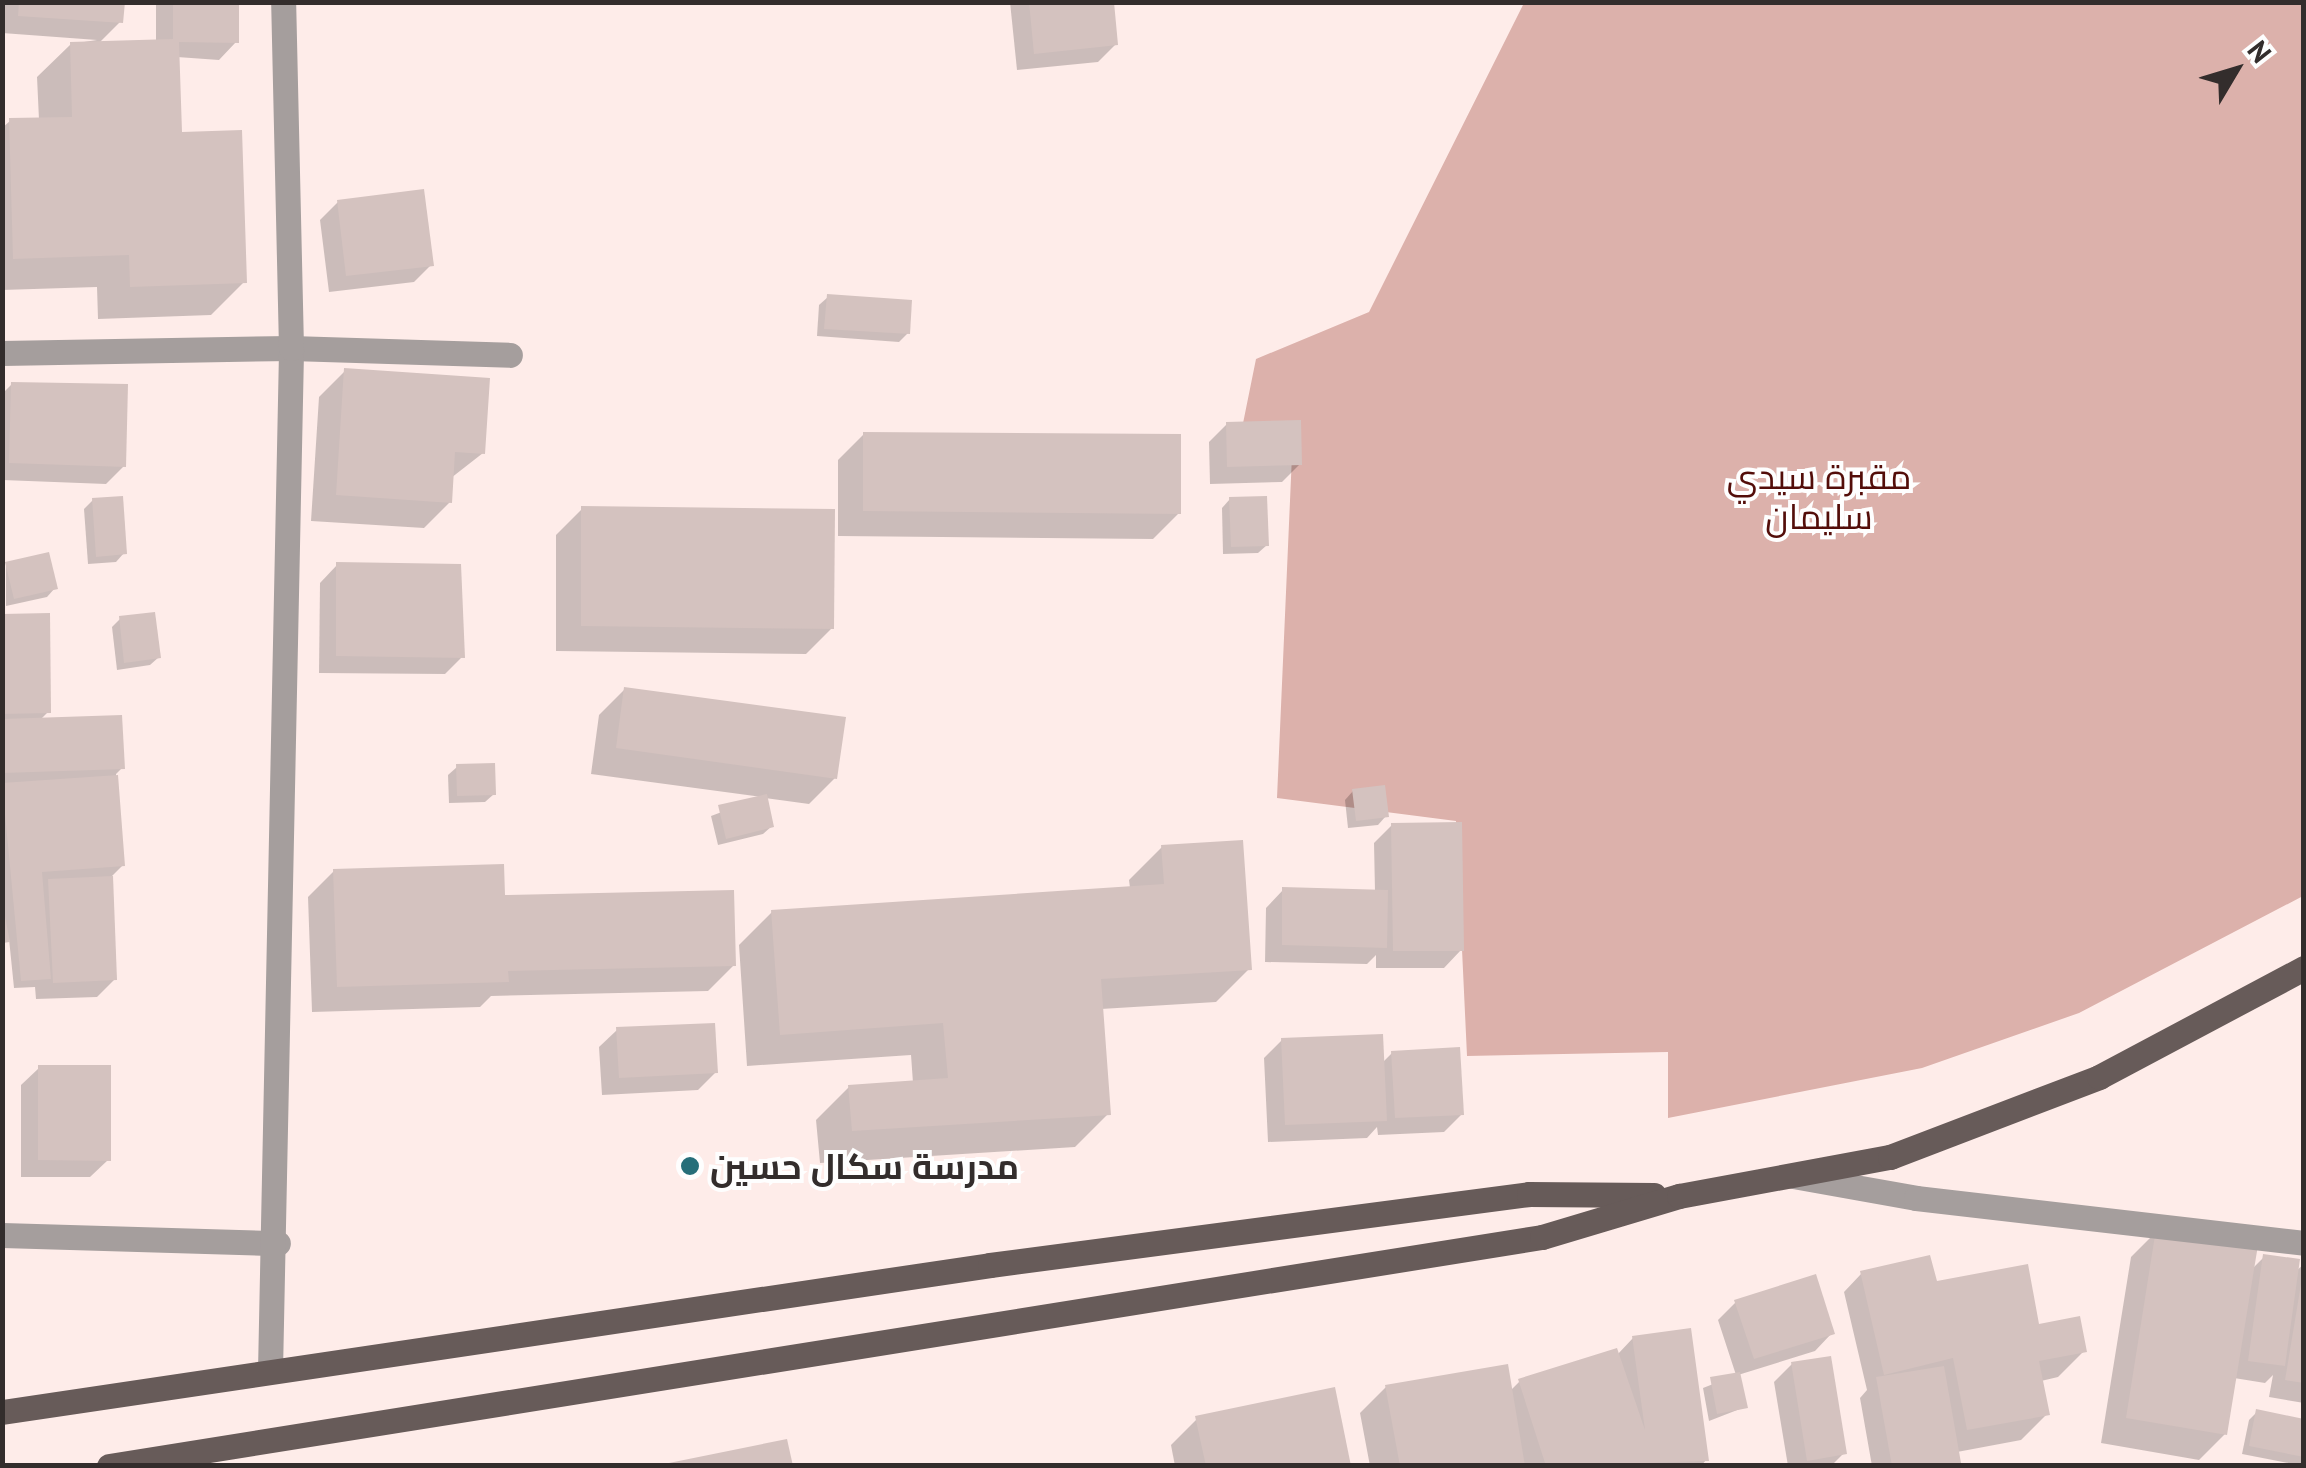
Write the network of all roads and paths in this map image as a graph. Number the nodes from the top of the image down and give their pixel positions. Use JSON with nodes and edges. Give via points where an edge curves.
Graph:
{"nodes":[{"id":1,"x":284,"y":2,"type":"edge"},
{"id":2,"x":291,"y":348,"type":"junction"},
{"id":3,"x":2,"y":354,"type":"edge"},
{"id":4,"x":510,"y":354,"type":"dead end"},
{"id":5,"x":2304,"y":968,"type":"edge"},
{"id":6,"x":1793,"y":1176,"type":"junction"},
{"id":7,"x":1679,"y":1196,"type":"junction"},
{"id":8,"x":2,"y":1235,"type":"edge"},
{"id":9,"x":278,"y":1243,"type":"junction"},
{"id":10,"x":2304,"y":1243,"type":"edge"},
{"id":11,"x":270,"y":1371,"type":"junction"},
{"id":12,"x":2,"y":1412,"type":"edge"},
{"id":13,"x":108,"y":1466,"type":"edge"}],
"edges":[{"from":1,"to":2,"type":"street"},
{"from":2,"to":3,"type":"street"},
{"from":2,"to":4,"type":"street"},
{"from":2,"to":9,"type":"street"},
{"from":5,"to":6,"type":"main road","via":[[2099,1077],[1890,1157]]},
{"from":6,"to":7,"type":"main road"},
{"from":6,"to":10,"type":"street","via":[[1916,1198]]},
{"from":7,"to":11,"type":"main road","via":[[1529,1194]]},
{"from":7,"to":13,"type":"main road","via":[[1542,1237]]},
{"from":8,"to":9,"type":"street"},
{"from":9,"to":11,"type":"street"},
{"from":11,"to":12,"type":"main road"}]}
